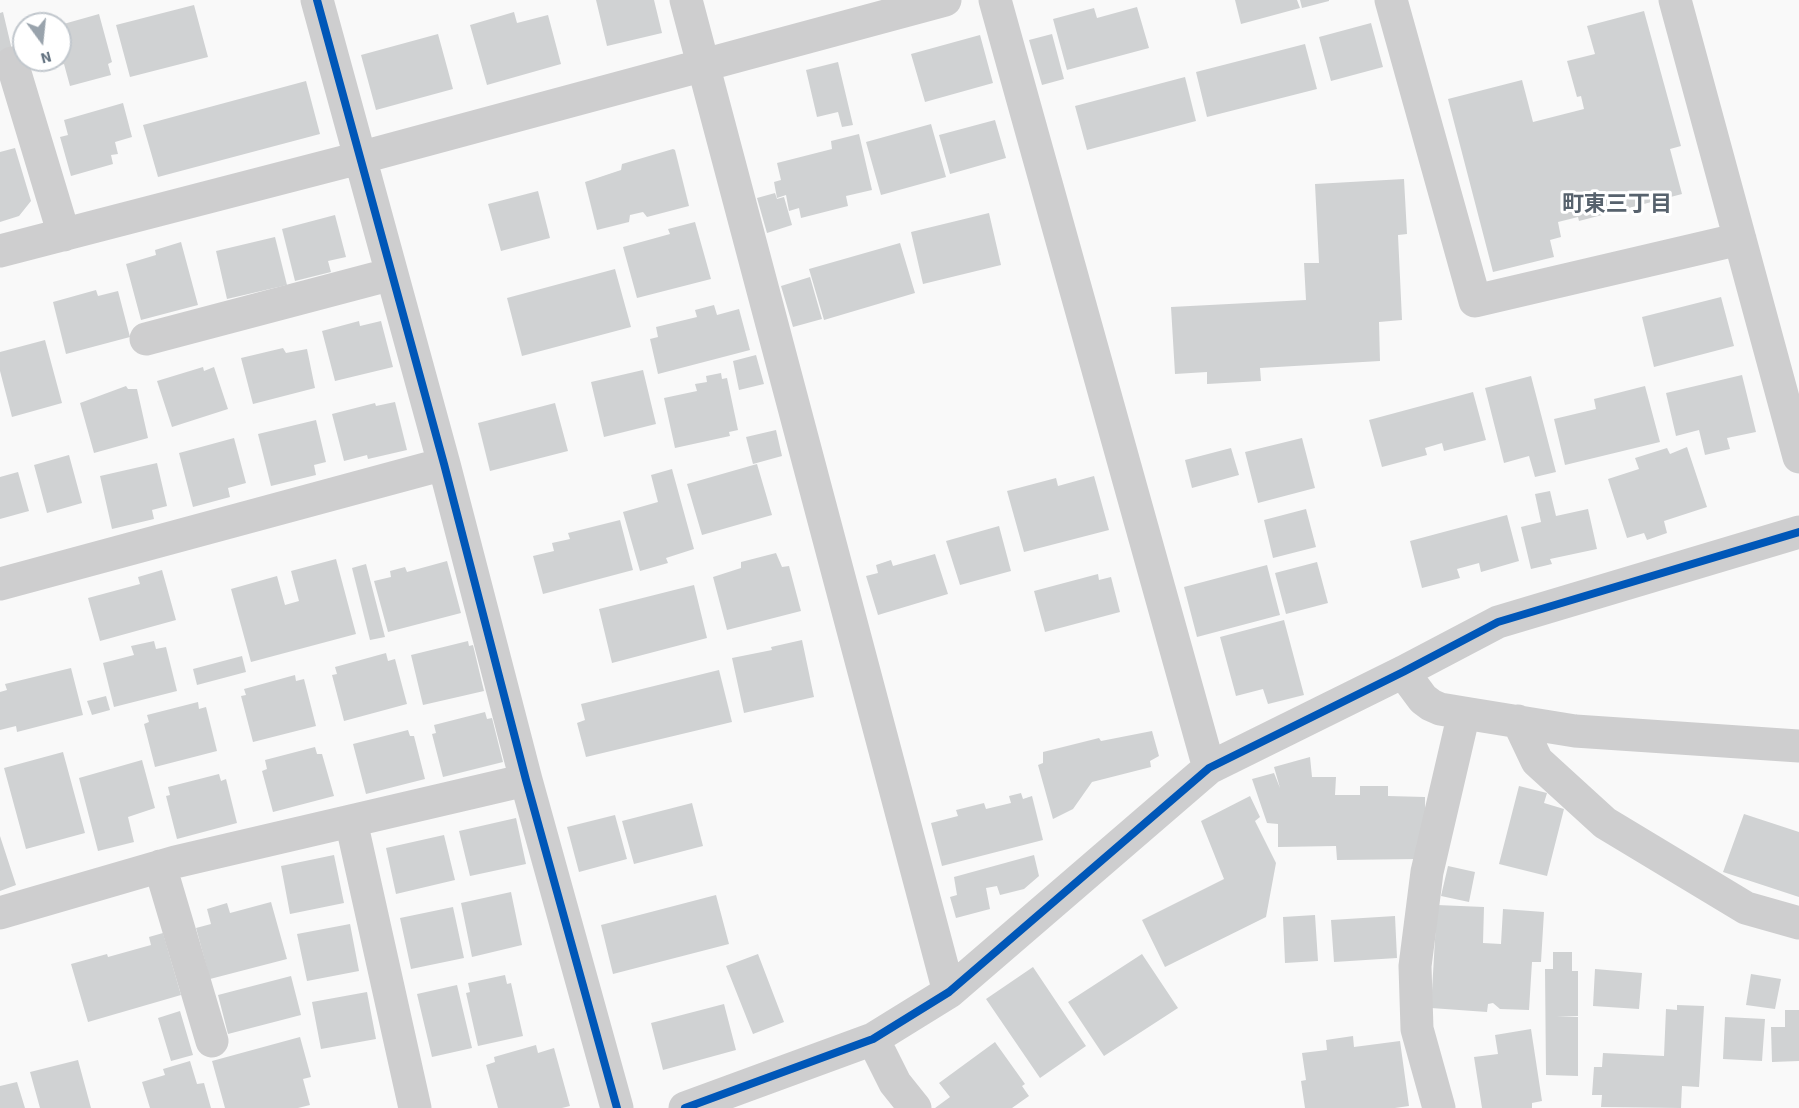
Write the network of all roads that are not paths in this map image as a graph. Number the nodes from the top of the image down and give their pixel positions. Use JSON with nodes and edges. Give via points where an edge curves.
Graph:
{"nodes":[{"id":1,"x":317,"y":0,"type":"edge"},
{"id":2,"x":686,"y":0,"type":"edge"},
{"id":3,"x":945,"y":0,"type":"edge"},
{"id":4,"x":995,"y":0,"type":"edge"},
{"id":5,"x":1391,"y":0,"type":"edge"},
{"id":6,"x":1675,"y":0,"type":"edge"},
{"id":7,"x":704,"y":65,"type":"junction"},
{"id":8,"x":15,"y":72,"type":"edge"},
{"id":9,"x":359,"y":158,"type":"junction"},
{"id":10,"x":64,"y":235,"type":"junction"},
{"id":11,"x":1740,"y":239,"type":"junction"},
{"id":12,"x":0,"y":251,"type":"edge"},
{"id":13,"x":392,"y":274,"type":"junction"},
{"id":14,"x":146,"y":339,"type":"dead end"},
{"id":15,"x":1799,"y":457,"type":"edge"},
{"id":16,"x":444,"y":464,"type":"junction"},
{"id":17,"x":1799,"y":532,"type":"edge"},
{"id":18,"x":0,"y":584,"type":"edge"},
{"id":19,"x":1403,"y":672,"type":"junction"},
{"id":20,"x":1464,"y":713,"type":"junction"},
{"id":21,"x":1518,"y":721,"type":"junction"},
{"id":22,"x":1799,"y":746,"type":"edge"},
{"id":23,"x":1209,"y":768,"type":"junction"},
{"id":24,"x":526,"y":780,"type":"junction"},
{"id":25,"x":351,"y":821,"type":"junction"},
{"id":26,"x":160,"y":867,"type":"junction"},
{"id":27,"x":0,"y":913,"type":"edge"},
{"id":28,"x":1799,"y":923,"type":"edge"},
{"id":29,"x":949,"y":992,"type":"junction"},
{"id":30,"x":873,"y":1040,"type":"junction"},
{"id":31,"x":213,"y":1041,"type":"dead end"},
{"id":32,"x":761,"y":1093,"type":"edge"},
{"id":33,"x":415,"y":1108,"type":"edge"},
{"id":34,"x":617,"y":1108,"type":"edge"},
{"id":35,"x":686,"y":1108,"type":"edge"},
{"id":36,"x":915,"y":1108,"type":"edge"},
{"id":37,"x":1439,"y":1108,"type":"edge"}],
"edges":[{"from":1,"to":9,"type":"street"},
{"from":2,"to":7,"type":"street"},
{"from":3,"to":7,"type":"street"},
{"from":4,"to":23,"type":"street"},
{"from":5,"to":11,"type":"street","via":[[1475,301]]},
{"from":6,"to":11,"type":"street"},
{"from":7,"to":9,"type":"street"},
{"from":7,"to":29,"type":"street"},
{"from":8,"to":10,"type":"street"},
{"from":9,"to":10,"type":"street"},
{"from":9,"to":13,"type":"street"},
{"from":10,"to":12,"type":"street"},
{"from":11,"to":15,"type":"street"},
{"from":13,"to":14,"type":"street"},
{"from":13,"to":16,"type":"street"},
{"from":16,"to":18,"type":"street"},
{"from":16,"to":24,"type":"street"},
{"from":17,"to":19,"type":"street","via":[[1498,622]]},
{"from":19,"to":20,"type":"street","via":[[1431,705]]},
{"from":19,"to":23,"type":"street"},
{"from":20,"to":21,"type":"street"},
{"from":20,"to":37,"type":"street","via":[[1427,872],[1415,966],[1417,1029]]},
{"from":21,"to":22,"type":"street","via":[[1575,730]]},
{"from":21,"to":28,"type":"street","via":[[1537,761],[1605,823],[1746,908]]},
{"from":23,"to":29,"type":"street"},
{"from":24,"to":25,"type":"street"},
{"from":24,"to":34,"type":"street"},
{"from":25,"to":26,"type":"street"},
{"from":25,"to":33,"type":"street"},
{"from":26,"to":27,"type":"street"},
{"from":26,"to":31,"type":"street"},
{"from":29,"to":30,"type":"street"},
{"from":30,"to":32,"type":"street"},
{"from":30,"to":36,"type":"street","via":[[895,1083]]},
{"from":32,"to":35,"type":"street"}]}
